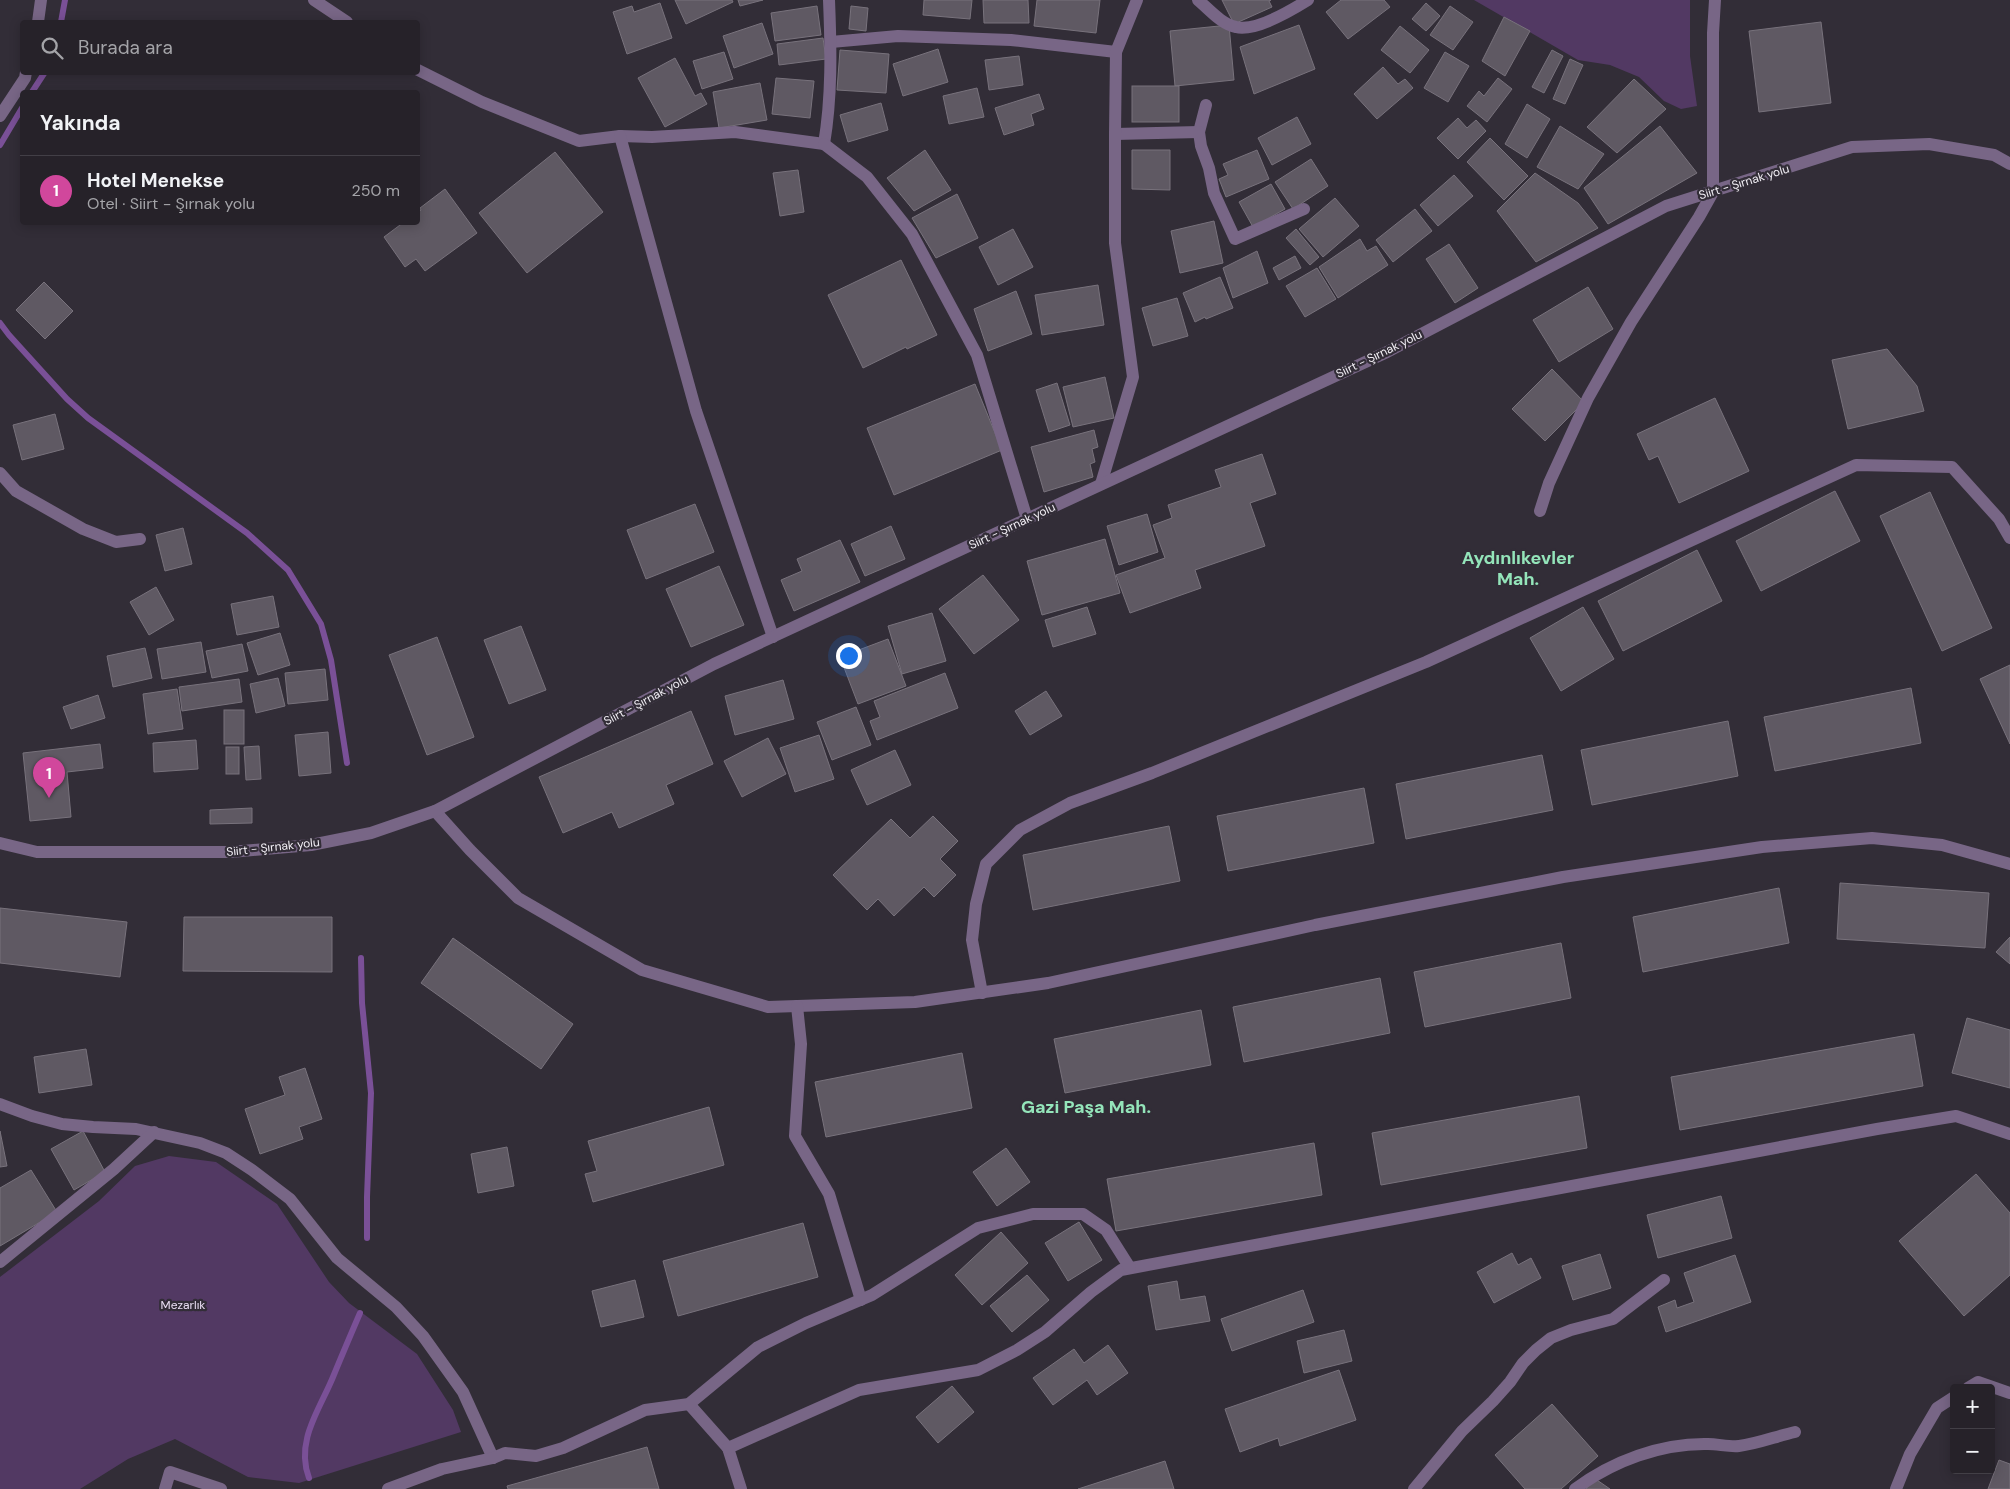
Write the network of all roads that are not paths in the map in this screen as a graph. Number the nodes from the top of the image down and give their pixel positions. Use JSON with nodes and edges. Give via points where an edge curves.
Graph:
{"nodes":[{"id":1,"x":41,"y":0,"type":"edge"},
{"id":2,"x":314,"y":0,"type":"edge"},
{"id":3,"x":829,"y":0,"type":"edge"},
{"id":4,"x":1136,"y":0,"type":"edge"},
{"id":5,"x":1198,"y":0,"type":"edge"},
{"id":6,"x":1308,"y":0,"type":"edge"},
{"id":7,"x":1715,"y":0,"type":"edge"},
{"id":8,"x":38,"y":20,"type":"edge"},
{"id":9,"x":344,"y":20,"type":"edge"},
{"id":10,"x":831,"y":42,"type":"junction"},
{"id":11,"x":1116,"y":52,"type":"junction"},
{"id":12,"x":420,"y":71,"type":"edge"},
{"id":13,"x":26,"y":75,"type":"edge"},
{"id":14,"x":1206,"y":105,"type":"dead end"},
{"id":15,"x":0,"y":116,"type":"edge"},
{"id":16,"x":1199,"y":132,"type":"junction"},
{"id":17,"x":1115,"y":134,"type":"junction"},
{"id":18,"x":620,"y":136,"type":"junction"},
{"id":19,"x":824,"y":144,"type":"junction"},
{"id":20,"x":2010,"y":164,"type":"edge"},
{"id":21,"x":1713,"y":192,"type":"junction"},
{"id":22,"x":1304,"y":209,"type":"dead end"},
{"id":23,"x":0,"y":473,"type":"edge"},
{"id":24,"x":1101,"y":484,"type":"junction"},
{"id":25,"x":1540,"y":511,"type":"dead end"},
{"id":26,"x":1027,"y":518,"type":"junction"},
{"id":27,"x":2010,"y":538,"type":"edge"},
{"id":28,"x":140,"y":539,"type":"dead end"},
{"id":29,"x":773,"y":637,"type":"junction"},
{"id":30,"x":436,"y":811,"type":"junction"},
{"id":31,"x":0,"y":843,"type":"edge"},
{"id":32,"x":2010,"y":864,"type":"edge"},
{"id":33,"x":982,"y":992,"type":"junction"},
{"id":34,"x":797,"y":1006,"type":"junction"},
{"id":35,"x":0,"y":1104,"type":"edge"},
{"id":36,"x":154,"y":1132,"type":"junction"},
{"id":37,"x":2010,"y":1134,"type":"edge"},
{"id":38,"x":0,"y":1262,"type":"edge"},
{"id":39,"x":1130,"y":1268,"type":"junction"},
{"id":40,"x":1664,"y":1280,"type":"dead end"},
{"id":41,"x":861,"y":1300,"type":"junction"},
{"id":42,"x":1995,"y":1388,"type":"edge"},
{"id":43,"x":2010,"y":1393,"type":"edge"},
{"id":44,"x":1950,"y":1400,"type":"edge"},
{"id":45,"x":689,"y":1404,"type":"junction"},
{"id":46,"x":1795,"y":1432,"type":"dead end"},
{"id":47,"x":728,"y":1448,"type":"junction"},
{"id":48,"x":493,"y":1458,"type":"junction"},
{"id":49,"x":1417,"y":1488,"type":"edge"},
{"id":50,"x":165,"y":1489,"type":"edge"},
{"id":51,"x":221,"y":1489,"type":"edge"},
{"id":52,"x":388,"y":1489,"type":"edge"},
{"id":53,"x":741,"y":1489,"type":"edge"},
{"id":54,"x":1575,"y":1489,"type":"edge"},
{"id":55,"x":1896,"y":1489,"type":"edge"}],
"edges":[{"from":1,"to":8,"type":"street"},
{"from":2,"to":9,"type":"street"},
{"from":3,"to":10,"type":"street"},
{"from":4,"to":11,"type":"street"},
{"from":5,"to":6,"type":"street","via":[[1236,28],[1253,26],[1280,16]]},
{"from":7,"to":21,"type":"street"},
{"from":10,"to":11,"type":"street","via":[[898,36],[1002,40]]},
{"from":10,"to":19,"type":"street"},
{"from":11,"to":17,"type":"street"},
{"from":12,"to":18,"type":"street","via":[[482,102],[579,141]]},
{"from":13,"to":15,"type":"street"},
{"from":14,"to":16,"type":"street"},
{"from":16,"to":17,"type":"street"},
{"from":16,"to":22,"type":"street","via":[[1214,192],[1234,239]]},
{"from":17,"to":24,"type":"street","via":[[1115,243],[1133,377]]},
{"from":18,"to":19,"type":"street","via":[[735,132]]},
{"from":18,"to":29,"type":"street","via":[[696,411]]},
{"from":19,"to":26,"type":"street","via":[[867,177],[912,234],[977,355]]},
{"from":20,"to":21,"type":"street","name":"Siirt - Şırnak yolu","via":[[1994,155],[1929,144],[1852,147]]},
{"from":21,"to":24,"type":"street","name":"Siirt - Şırnak yolu","via":[[1666,206],[1387,352]]},
{"from":21,"to":25,"type":"street","via":[[1631,322],[1588,398],[1549,483]]},
{"from":23,"to":28,"type":"street","via":[[16,491],[83,529],[116,542]]},
{"from":24,"to":26,"type":"street","name":"Siirt - Şırnak yolu"},
{"from":26,"to":29,"type":"street","name":"Siirt - Şırnak yolu"},
{"from":27,"to":33,"type":"street","via":[[1999,519],[1952,467],[1856,465],[1426,662],[1070,803],[1020,830],[986,864],[976,904],[972,940]]},
{"from":29,"to":30,"type":"street","name":"Siirt - Şırnak yolu","via":[[714,664]]},
{"from":30,"to":31,"type":"street","name":"Siirt - Şırnak yolu","via":[[371,833],[311,844],[231,852],[37,852]]},
{"from":30,"to":34,"type":"street","via":[[518,898],[642,970],[768,1007]]},
{"from":32,"to":33,"type":"street","via":[[1942,845],[1872,838],[1762,847],[1563,877],[1315,925],[1057,981]]},
{"from":33,"to":34,"type":"street","via":[[915,1002]]},
{"from":34,"to":41,"type":"street","via":[[801,1044],[795,1136],[829,1194]]},
{"from":35,"to":36,"type":"street","via":[[62,1124]]},
{"from":36,"to":38,"type":"street","via":[[114,1170]]},
{"from":36,"to":48,"type":"street","via":[[226,1153],[290,1199],[337,1258],[396,1307],[424,1336],[463,1392]]},
{"from":37,"to":39,"type":"street","via":[[1956,1116]]},
{"from":39,"to":41,"type":"street","via":[[1106,1230],[1083,1214],[1033,1214],[978,1228]]},
{"from":39,"to":47,"type":"street","via":[[1121,1270],[1091,1292],[1045,1332],[978,1370],[859,1390]]},
{"from":40,"to":49,"type":"street","via":[[1613,1319],[1558,1335],[1536,1350],[1493,1402],[1462,1431]]},
{"from":41,"to":45,"type":"street","via":[[758,1347]]},
{"from":42,"to":43,"type":"street"},
{"from":44,"to":55,"type":"street","via":[[1937,1408],[1910,1454]]},
{"from":45,"to":47,"type":"street"},
{"from":45,"to":48,"type":"street","via":[[646,1410],[563,1448],[536,1456],[505,1454]]},
{"from":46,"to":54,"type":"street","via":[[1739,1446],[1683,1445],[1642,1454],[1617,1463]]},
{"from":47,"to":53,"type":"street"},
{"from":48,"to":52,"type":"street","via":[[442,1469]]},
{"from":50,"to":51,"type":"street","via":[[170,1472]]}]}
